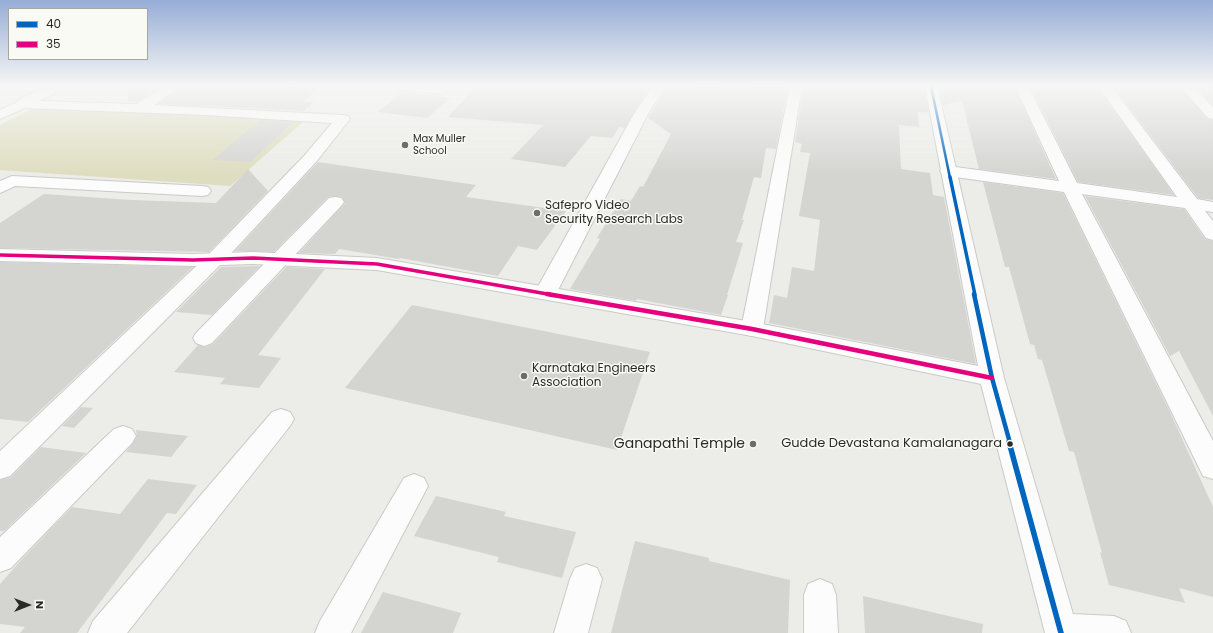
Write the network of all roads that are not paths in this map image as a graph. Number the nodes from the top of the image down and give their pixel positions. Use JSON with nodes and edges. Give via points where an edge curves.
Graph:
{"nodes":[{"id":1,"x":293,"y":116,"type":"edge"},
{"id":2,"x":640,"y":116,"type":"edge"},
{"id":3,"x":791,"y":116,"type":"edge"},
{"id":4,"x":938,"y":116,"type":"edge"},
{"id":5,"x":1035,"y":116,"type":"edge"},
{"id":6,"x":1126,"y":116,"type":"edge"},
{"id":7,"x":948,"y":171,"type":"junction"},
{"id":8,"x":0,"y":188,"type":"edge"},
{"id":9,"x":1071,"y":189,"type":"junction"},
{"id":10,"x":202,"y":191,"type":"dead end"},
{"id":11,"x":335,"y":202,"type":"dead end"},
{"id":12,"x":1191,"y":204,"type":"junction"},
{"id":13,"x":1213,"y":207,"type":"edge"},
{"id":14,"x":1213,"y":234,"type":"edge"},
{"id":15,"x":0,"y":255,"type":"edge"},
{"id":16,"x":281,"y":259,"type":"junction"},
{"id":17,"x":214,"y":260,"type":"junction"},
{"id":18,"x":546,"y":292,"type":"junction"},
{"id":19,"x":752,"y":329,"type":"junction"},
{"id":20,"x":204,"y":338,"type":"dead end"},
{"id":21,"x":992,"y":378,"type":"junction"},
{"id":22,"x":281,"y":419,"type":"dead end"},
{"id":23,"x":123,"y":436,"type":"dead end"},
{"id":24,"x":0,"y":468,"type":"edge"},
{"id":25,"x":1213,"y":468,"type":"edge"},
{"id":26,"x":414,"y":486,"type":"dead end"},
{"id":27,"x":0,"y":558,"type":"edge"},
{"id":28,"x":586,"y":579,"type":"dead end"},
{"id":29,"x":820,"y":596,"type":"dead end"},
{"id":30,"x":1061,"y":631,"type":"edge"},
{"id":31,"x":105,"y":633,"type":"edge"},
{"id":32,"x":332,"y":633,"type":"edge"},
{"id":33,"x":571,"y":633,"type":"edge"},
{"id":34,"x":821,"y":633,"type":"edge"},
{"id":35,"x":1114,"y":633,"type":"edge"}],
"edges":[{"from":1,"to":17,"type":"street","via":[[343,118],[310,159]]},
{"from":2,"to":18,"type":"street"},
{"from":3,"to":19,"type":"street"},
{"from":4,"to":7,"type":"street"},
{"from":5,"to":9,"type":"street"},
{"from":6,"to":12,"type":"street"},
{"from":7,"to":9,"type":"street"},
{"from":7,"to":21,"type":"street"},
{"from":8,"to":10,"type":"street","via":[[12,181]]},
{"from":9,"to":12,"type":"street"},
{"from":9,"to":25,"type":"street"},
{"from":11,"to":16,"type":"street"},
{"from":12,"to":13,"type":"street"},
{"from":12,"to":14,"type":"street"},
{"from":15,"to":17,"type":"street"},
{"from":16,"to":17,"type":"street"},
{"from":16,"to":18,"type":"street","via":[[377,264]]},
{"from":16,"to":20,"type":"street"},
{"from":17,"to":24,"type":"street"},
{"from":18,"to":19,"type":"street"},
{"from":19,"to":21,"type":"street"},
{"from":21,"to":30,"type":"street"},
{"from":22,"to":31,"type":"street"},
{"from":23,"to":27,"type":"street"},
{"from":26,"to":32,"type":"street"},
{"from":28,"to":33,"type":"street"},
{"from":29,"to":34,"type":"street"},
{"from":30,"to":35,"type":"street"}]}
